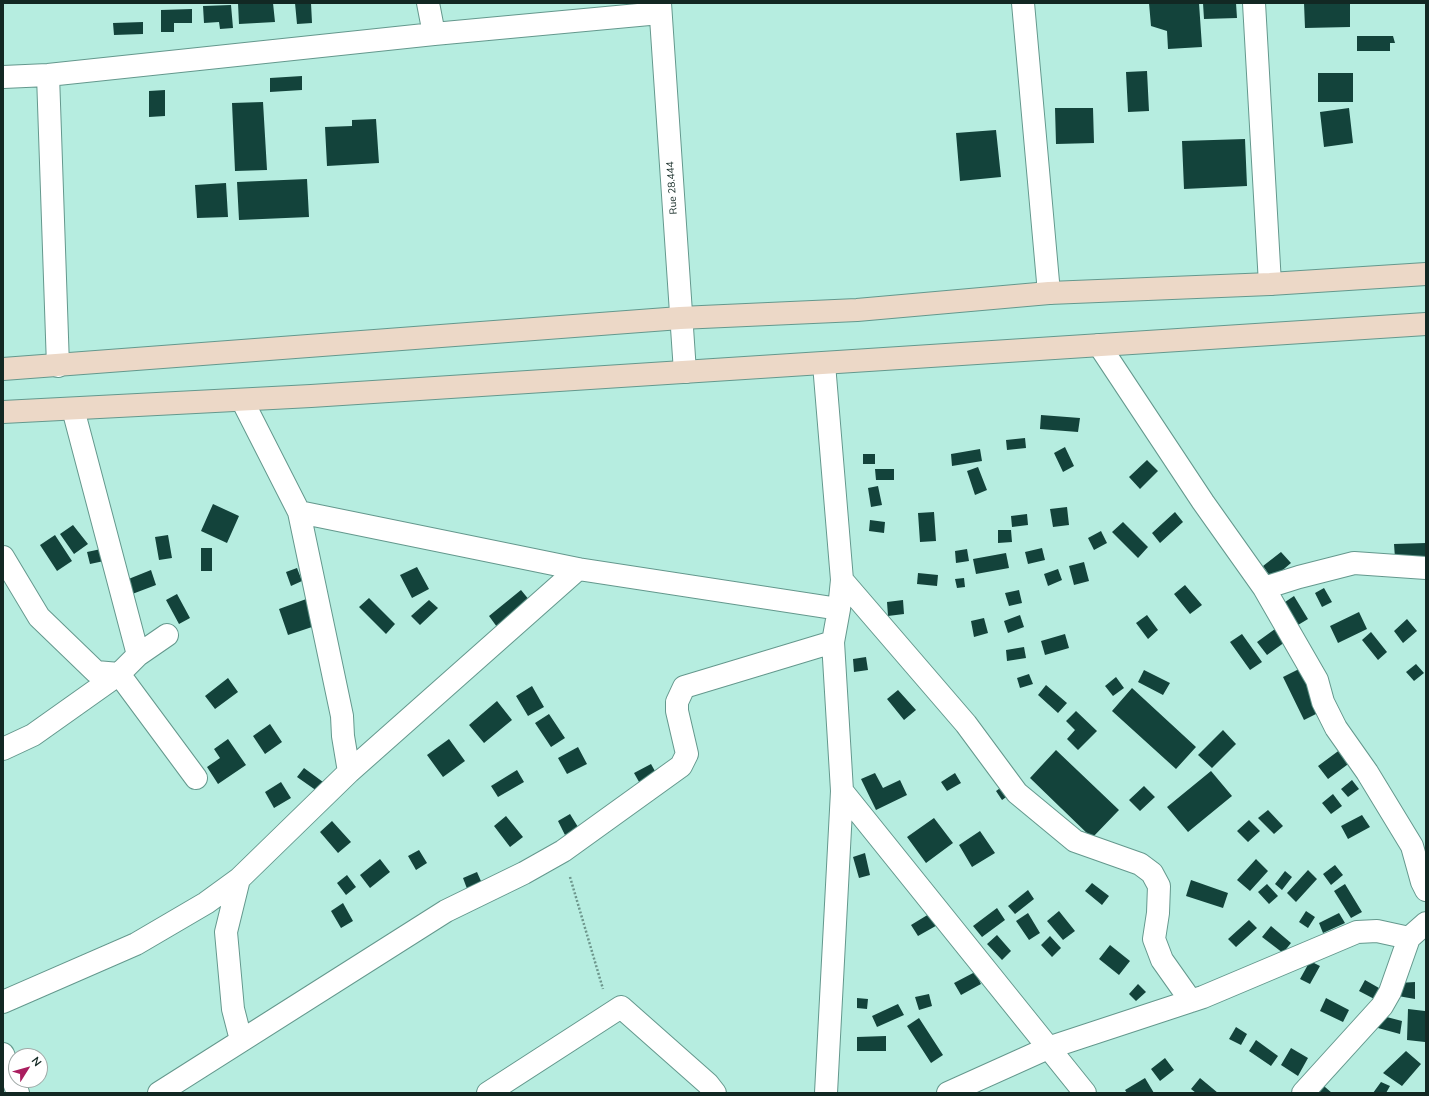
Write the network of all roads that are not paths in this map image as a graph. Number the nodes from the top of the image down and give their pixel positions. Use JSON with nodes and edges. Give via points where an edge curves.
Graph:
{"nodes":[{"id":1,"x":428,"y":3,"type":"edge"},
{"id":2,"x":1023,"y":3,"type":"edge"},
{"id":3,"x":1254,"y":3,"type":"edge"},
{"id":4,"x":660,"y":8,"type":"edge"},
{"id":5,"x":434,"y":34,"type":"junction"},
{"id":6,"x":48,"y":75,"type":"junction"},
{"id":7,"x":3,"y":77,"type":"edge"},
{"id":8,"x":1426,"y":274,"type":"edge"},
{"id":9,"x":1270,"y":284,"type":"junction"},
{"id":10,"x":1048,"y":293,"type":"junction"},
{"id":11,"x":680,"y":318,"type":"junction"},
{"id":12,"x":1426,"y":324,"type":"edge"},
{"id":13,"x":1099,"y":345,"type":"junction"},
{"id":14,"x":824,"y":364,"type":"junction"},
{"id":15,"x":58,"y":366,"type":"junction"},
{"id":16,"x":3,"y":369,"type":"edge"},
{"id":17,"x":685,"y":372,"type":"junction"},
{"id":18,"x":242,"y":400,"type":"junction"},
{"id":19,"x":73,"y":409,"type":"junction"},
{"id":20,"x":3,"y":412,"type":"edge"},
{"id":21,"x":299,"y":512,"type":"junction"},
{"id":22,"x":3,"y":557,"type":"edge"},
{"id":23,"x":1426,"y":568,"type":"edge"},
{"id":24,"x":578,"y":569,"type":"junction"},
{"id":25,"x":842,"y":580,"type":"junction"},
{"id":26,"x":1264,"y":588,"type":"junction"},
{"id":27,"x":839,"y":609,"type":"junction"},
{"id":28,"x":167,"y":635,"type":"dead end"},
{"id":29,"x":833,"y":642,"type":"junction"},
{"id":30,"x":138,"y":655,"type":"junction"},
{"id":31,"x":119,"y":674,"type":"junction"},
{"id":32,"x":3,"y":749,"type":"edge"},
{"id":33,"x":349,"y":772,"type":"junction"},
{"id":34,"x":196,"y":778,"type":"dead end"},
{"id":35,"x":842,"y":791,"type":"junction"},
{"id":36,"x":1419,"y":840,"type":"edge"},
{"id":37,"x":239,"y":879,"type":"junction"},
{"id":38,"x":1426,"y":890,"type":"edge"},
{"id":39,"x":1426,"y":923,"type":"edge"},
{"id":40,"x":1409,"y":938,"type":"junction"},
{"id":41,"x":3,"y":1002,"type":"edge"},
{"id":42,"x":1191,"y":1002,"type":"junction"},
{"id":43,"x":241,"y":1040,"type":"junction"},
{"id":44,"x":1048,"y":1048,"type":"junction"},
{"id":45,"x":3,"y":1054,"type":"edge"},
{"id":46,"x":8,"y":1073,"type":"edge"},
{"id":47,"x":159,"y":1093,"type":"edge"},
{"id":48,"x":488,"y":1093,"type":"edge"},
{"id":49,"x":715,"y":1093,"type":"edge"},
{"id":50,"x":826,"y":1093,"type":"edge"},
{"id":51,"x":948,"y":1093,"type":"edge"},
{"id":52,"x":1085,"y":1093,"type":"edge"},
{"id":53,"x":1303,"y":1093,"type":"edge"}],
"edges":[{"from":1,"to":5,"type":"street"},
{"from":2,"to":10,"type":"street"},
{"from":3,"to":9,"type":"street"},
{"from":4,"to":5,"type":"street"},
{"from":4,"to":11,"type":"street","name":"Rue 28.444"},
{"from":5,"to":6,"type":"street"},
{"from":6,"to":7,"type":"street"},
{"from":6,"to":15,"type":"street"},
{"from":8,"to":9,"type":"main road"},
{"from":9,"to":10,"type":"main road"},
{"from":10,"to":11,"type":"main road","via":[[857,310]]},
{"from":11,"to":15,"type":"main road"},
{"from":11,"to":17,"type":"street","name":"Rue 28.444"},
{"from":12,"to":13,"type":"main road"},
{"from":13,"to":14,"type":"main road"},
{"from":13,"to":26,"type":"street","via":[[1203,502]]},
{"from":14,"to":17,"type":"main road"},
{"from":14,"to":25,"type":"street"},
{"from":15,"to":16,"type":"main road"},
{"from":17,"to":18,"type":"main road"},
{"from":18,"to":19,"type":"main road"},
{"from":18,"to":21,"type":"street"},
{"from":19,"to":20,"type":"main road"},
{"from":19,"to":30,"type":"street"},
{"from":21,"to":24,"type":"street"},
{"from":21,"to":33,"type":"street","via":[[342,716]]},
{"from":22,"to":31,"type":"street","via":[[39,617],[96,672]]},
{"from":23,"to":26,"type":"street","via":[[1354,564],[1299,576]]},
{"from":24,"to":27,"type":"street"},
{"from":24,"to":33,"type":"street"},
{"from":25,"to":27,"type":"street"},
{"from":25,"to":42,"type":"street","via":[[966,724],[1017,793],[1075,841],[1140,864],[1152,873],[1159,886],[1154,939],[1162,960]]},
{"from":26,"to":36,"type":"street","via":[[1317,680],[1323,702],[1336,728]]},
{"from":27,"to":29,"type":"street"},
{"from":28,"to":30,"type":"street"},
{"from":29,"to":35,"type":"street"},
{"from":29,"to":43,"type":"street","via":[[684,687],[677,711],[687,754],[682,766],[563,851],[446,911]]},
{"from":30,"to":31,"type":"street"},
{"from":31,"to":32,"type":"street","via":[[33,734]]},
{"from":31,"to":34,"type":"street"},
{"from":33,"to":37,"type":"street"},
{"from":35,"to":44,"type":"street"},
{"from":35,"to":50,"type":"street"},
{"from":36,"to":38,"type":"street","via":[[1422,882]]},
{"from":37,"to":41,"type":"street","via":[[206,903],[136,944]]},
{"from":37,"to":43,"type":"street","via":[[226,932],[233,1009]]},
{"from":39,"to":40,"type":"street"},
{"from":40,"to":42,"type":"street","via":[[1377,931],[1357,932]]},
{"from":40,"to":53,"type":"street","via":[[1390,992],[1382,1006]]},
{"from":42,"to":44,"type":"street"},
{"from":43,"to":47,"type":"street"},
{"from":44,"to":51,"type":"street"},
{"from":44,"to":52,"type":"street"},
{"from":45,"to":46,"type":"street"},
{"from":48,"to":49,"type":"street","via":[[621,1007]]}]}
